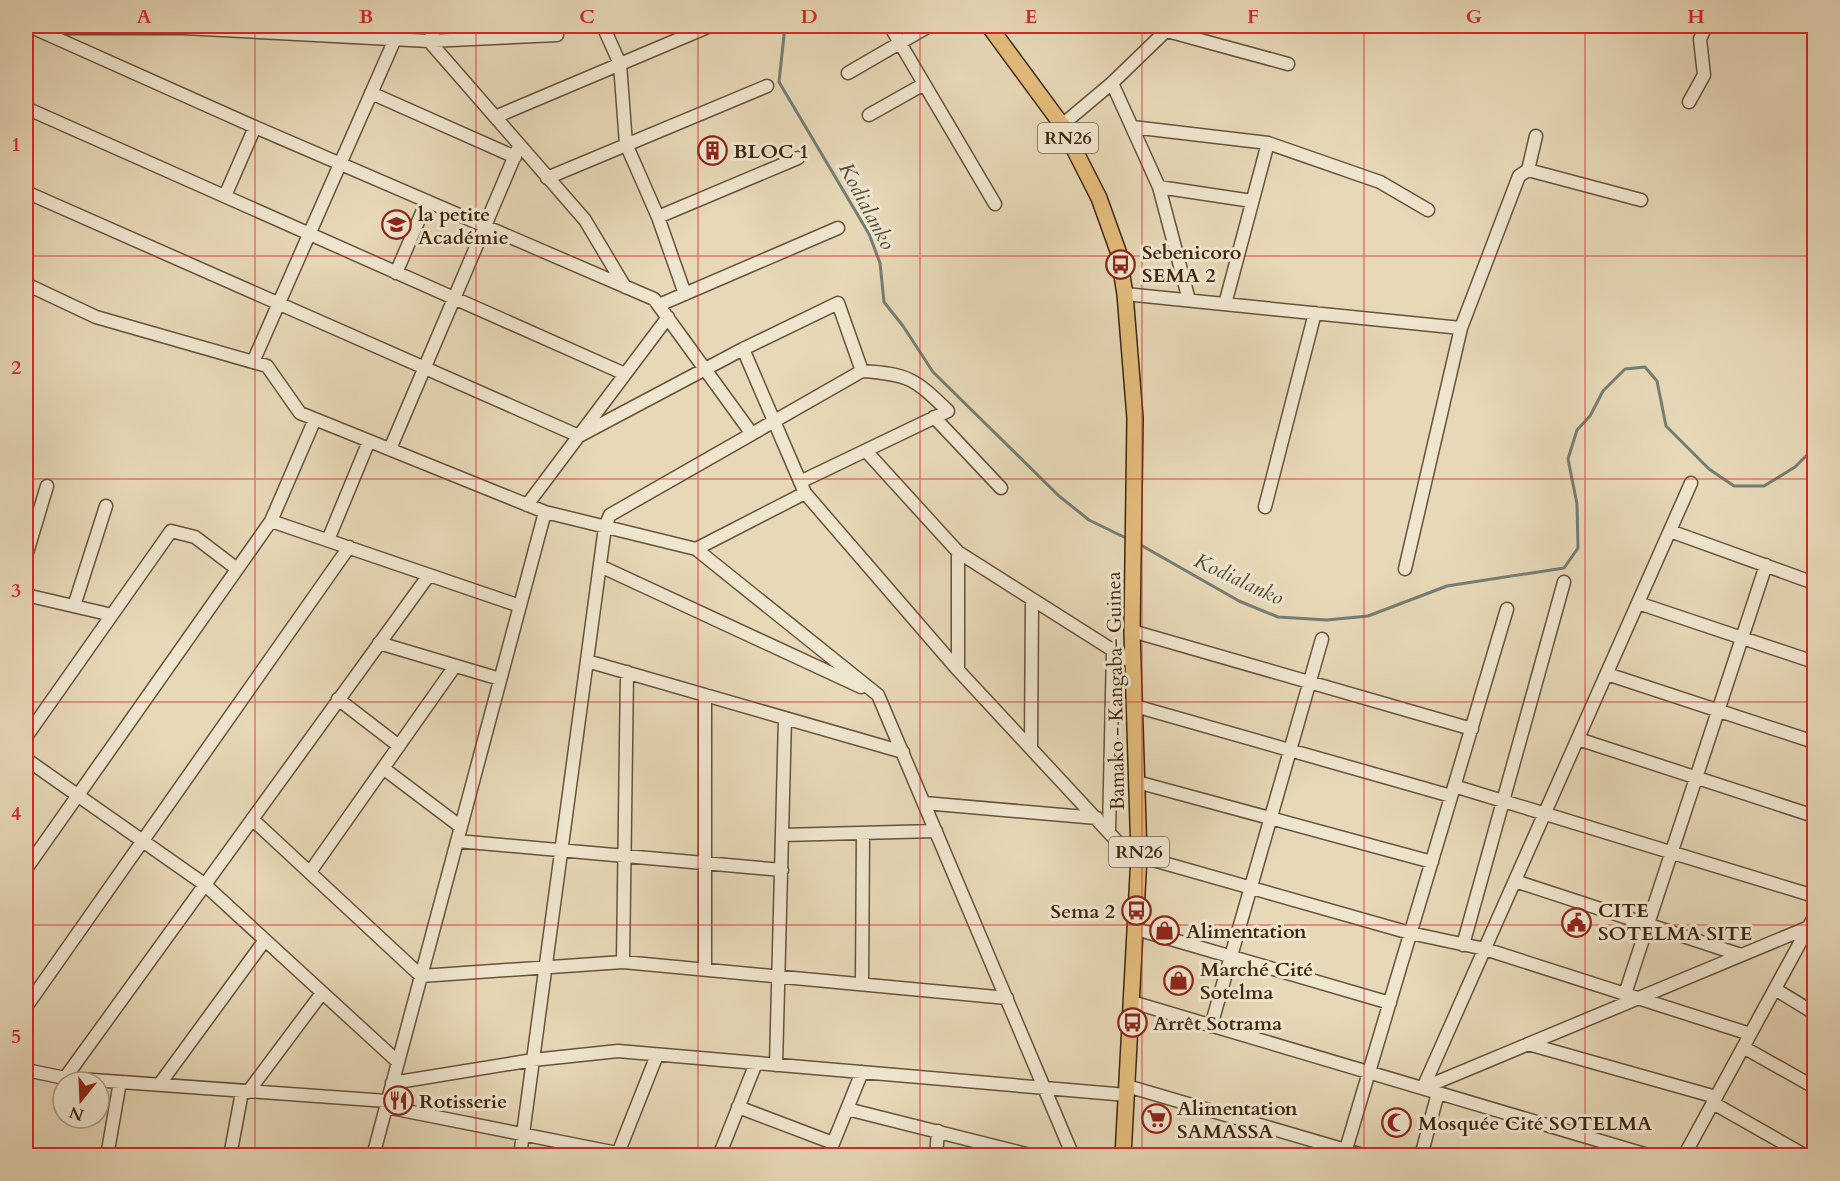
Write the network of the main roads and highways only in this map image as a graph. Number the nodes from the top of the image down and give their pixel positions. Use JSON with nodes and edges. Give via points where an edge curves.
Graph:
{"nodes":[{"id":1,"x":989,"y":26,"type":"edge"},
{"id":2,"x":1123,"y":1155,"type":"edge"}],
"edges":[{"from":1,"to":2,"type":"main road","name":"Bamako - Kangaba- Guinea","number":"RN26","via":[[1062,125],[1118,251],[1125,294],[1135,418],[1132,631],[1139,860]]}]}
